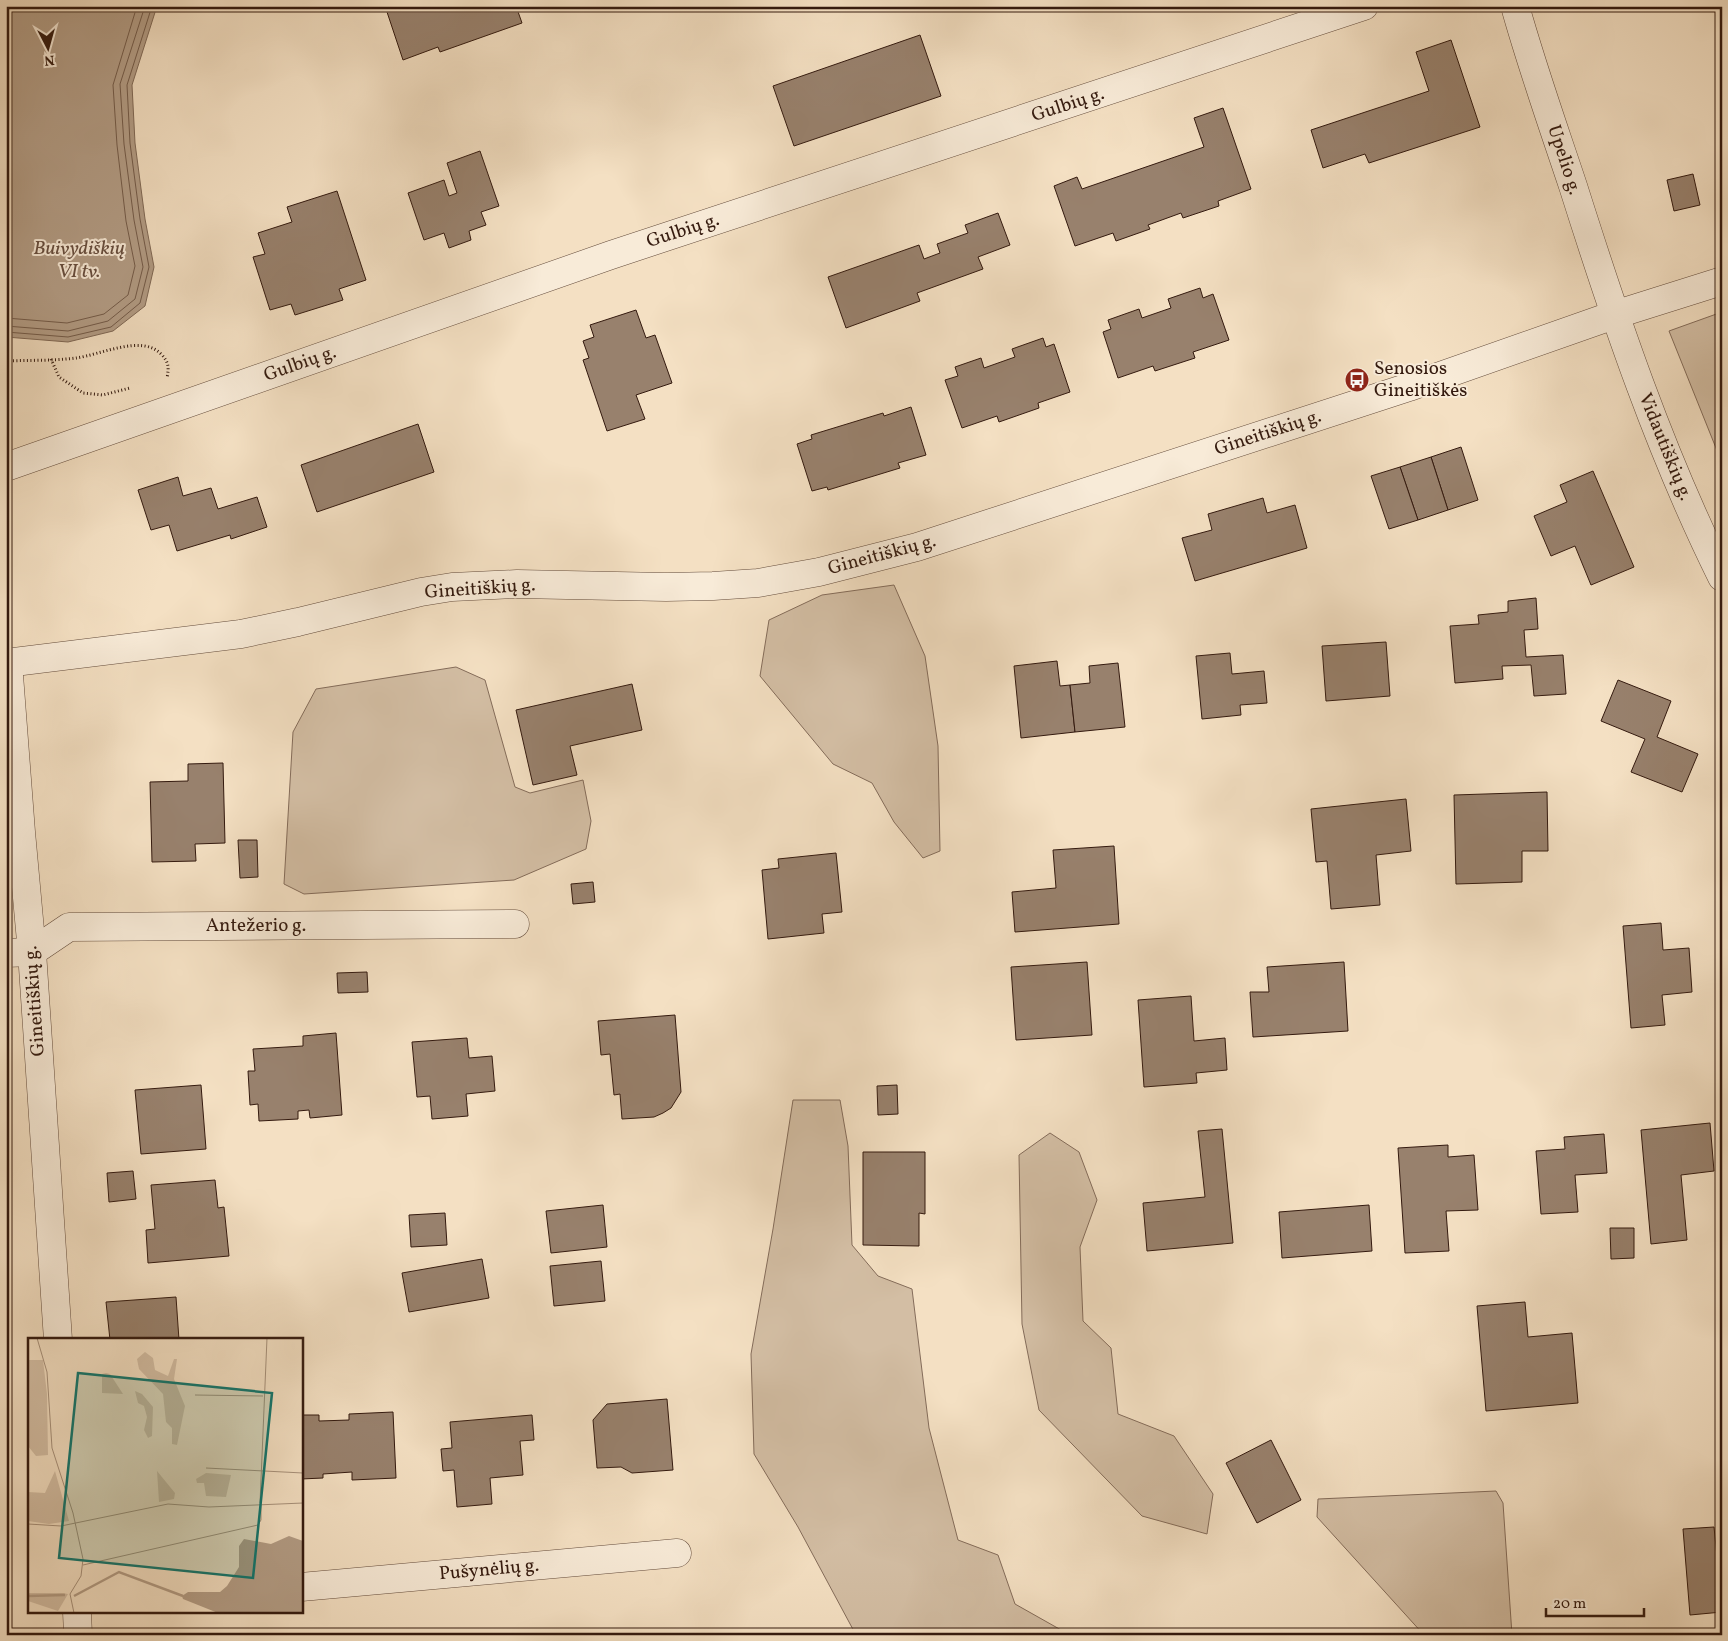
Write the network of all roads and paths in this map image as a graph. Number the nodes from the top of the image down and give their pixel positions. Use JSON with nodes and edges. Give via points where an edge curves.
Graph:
{"nodes":[{"id":1,"x":1364,"y":6,"type":"edge"},
{"id":2,"x":1515,"y":6,"type":"edge"},
{"id":3,"x":1722,"y":280,"type":"edge"},
{"id":4,"x":1614,"y":315,"type":"junction"},
{"id":5,"x":50,"y":359,"type":"junction"},
{"id":6,"x":6,"y":361,"type":"edge"},
{"id":7,"x":130,"y":388,"type":"dead end"},
{"id":8,"x":178,"y":407,"type":"junction"},
{"id":9,"x":6,"y":467,"type":"edge"},
{"id":10,"x":1722,"y":578,"type":"edge"},
{"id":11,"x":7,"y":662,"type":"edge"},
{"id":12,"x":515,"y":924,"type":"dead end"},
{"id":13,"x":19,"y":953,"type":"edge"},
{"id":14,"x":58,"y":1338,"type":"edge"},
{"id":15,"x":677,"y":1553,"type":"dead end"},
{"id":16,"x":302,"y":1587,"type":"edge"},
{"id":17,"x":77,"y":1614,"type":"edge"},
{"id":18,"x":78,"y":1635,"type":"edge"}],
"edges":[{"from":1,"to":8,"type":"street","name":"Gulbių g.","via":[[611,254]]},
{"from":2,"to":4,"type":"street","name":"Upelio g."},
{"from":3,"to":4,"type":"street","name":"Gineitiškių g."},
{"from":4,"to":10,"type":"street","name":"Vidautiškių g.","via":[[1646,402]]},
{"from":4,"to":11,"type":"street","name":"Gineitiškių g.","via":[[1408,387],[926,544],[819,572],[713,586],[517,584],[452,588],[421,592],[241,634]]},
{"from":5,"to":6,"type":"path"},
{"from":5,"to":7,"type":"path","via":[[59,377],[83,393],[104,396]]},
{"from":5,"to":8,"type":"path","via":[[76,358],[127,346],[157,349],[169,367],[167,379]]},
{"from":8,"to":9,"type":"street","name":"Gulbių g."},
{"from":11,"to":13,"type":"street","name":"Gineitiškių g.","via":[[20,832]]},
{"from":12,"to":13,"type":"street","name":"Antežerio g.","via":[[69,927]]},
{"from":13,"to":14,"type":"street","name":"Gineitiškių g."},
{"from":15,"to":16,"type":"street","name":"Pušynėlių g."},
{"from":17,"to":18,"type":"street"}]}
